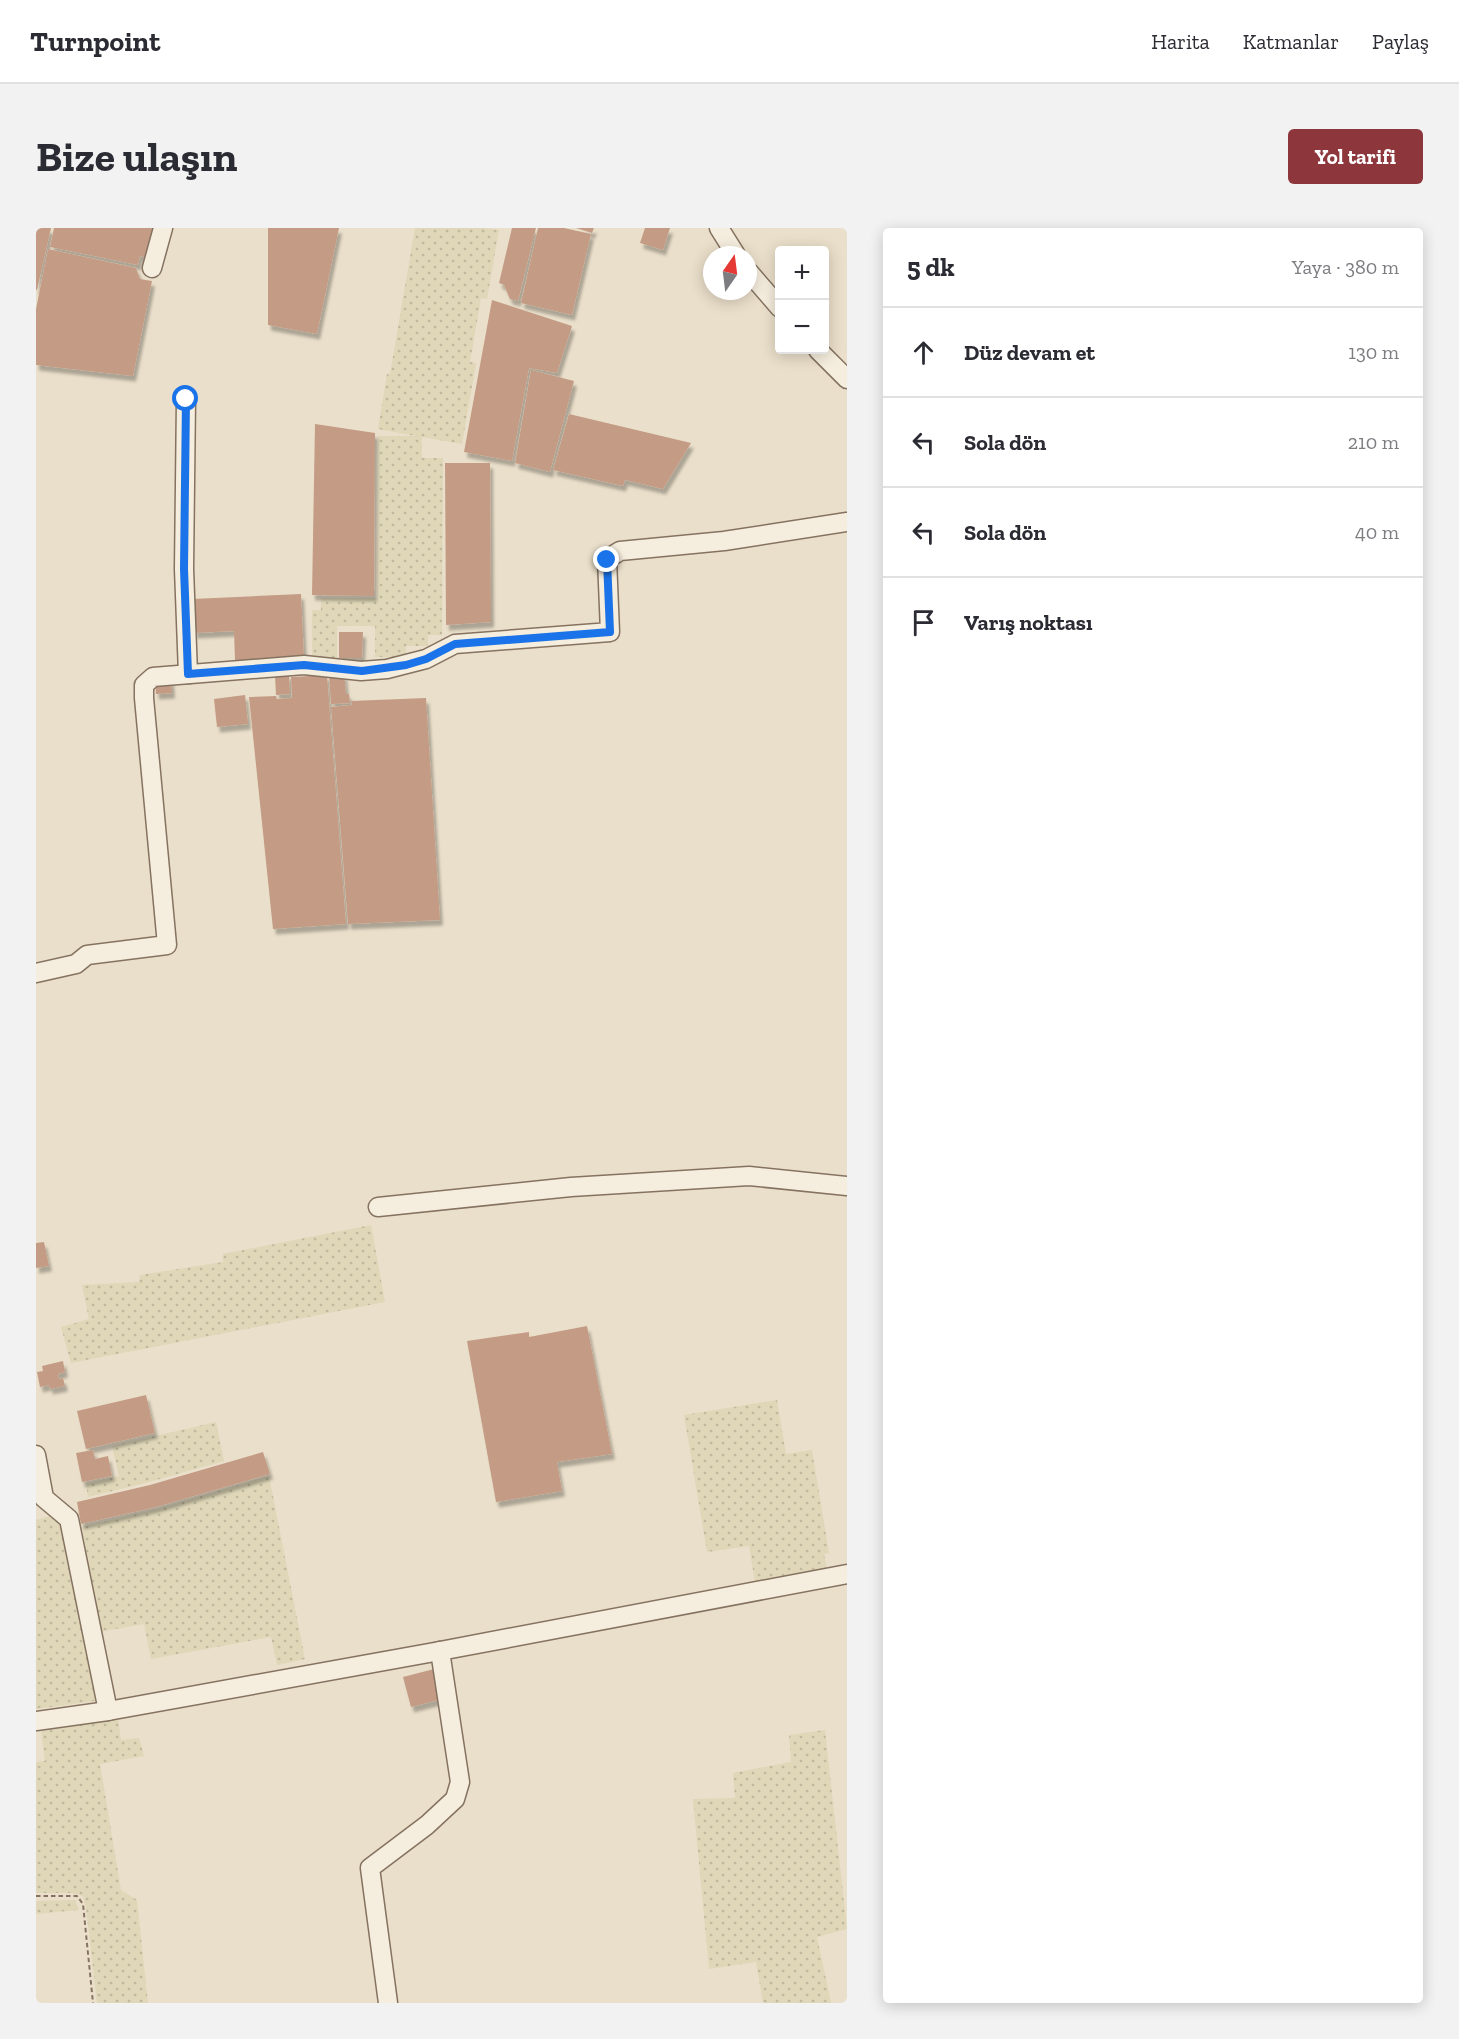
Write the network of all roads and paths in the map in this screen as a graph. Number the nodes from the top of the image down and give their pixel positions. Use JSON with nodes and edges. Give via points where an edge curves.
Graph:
{"nodes":[{"id":1,"x":163,"y":228,"type":"edge"},
{"id":2,"x":719,"y":228,"type":"edge"},
{"id":3,"x":730,"y":246,"type":"edge"},
{"id":4,"x":152,"y":268,"type":"dead end"},
{"id":5,"x":757,"y":281,"type":"edge"},
{"id":6,"x":775,"y":302,"type":"edge"},
{"id":7,"x":822,"y":354,"type":"edge"},
{"id":8,"x":847,"y":380,"type":"edge"},
{"id":9,"x":186,"y":399,"type":"dead end"},
{"id":10,"x":847,"y":522,"type":"edge"},
{"id":11,"x":188,"y":674,"type":"junction"},
{"id":12,"x":36,"y":973,"type":"edge"},
{"id":13,"x":847,"y":1186,"type":"edge"},
{"id":14,"x":378,"y":1207,"type":"dead end"},
{"id":15,"x":36,"y":1455,"type":"edge"},
{"id":16,"x":847,"y":1574,"type":"edge"},
{"id":17,"x":441,"y":1651,"type":"junction"},
{"id":18,"x":108,"y":1711,"type":"junction"},
{"id":19,"x":36,"y":1721,"type":"edge"},
{"id":20,"x":36,"y":1896,"type":"edge"},
{"id":21,"x":93,"y":2003,"type":"edge"},
{"id":22,"x":388,"y":2003,"type":"edge"}],
"edges":[{"from":1,"to":4,"type":"street"},
{"from":2,"to":3,"type":"street"},
{"from":5,"to":6,"type":"street"},
{"from":7,"to":8,"type":"street"},
{"from":9,"to":11,"type":"street","via":[[184,569]]},
{"from":10,"to":11,"type":"street","via":[[724,541],[620,551],[607,560],[610,632],[455,644],[426,659],[379,670],[304,665]]},
{"from":11,"to":12,"type":"street","via":[[153,677],[144,685],[167,945],[87,955],[76,964]]},
{"from":13,"to":14,"type":"street","via":[[749,1176],[571,1187]]},
{"from":15,"to":18,"type":"street","via":[[44,1498],[69,1519]]},
{"from":16,"to":17,"type":"street"},
{"from":17,"to":18,"type":"street"},
{"from":17,"to":22,"type":"street","via":[[460,1782],[455,1799],[370,1868]]},
{"from":18,"to":19,"type":"street"},
{"from":20,"to":21,"type":"path","via":[[77,1896],[82,1904]]}]}
